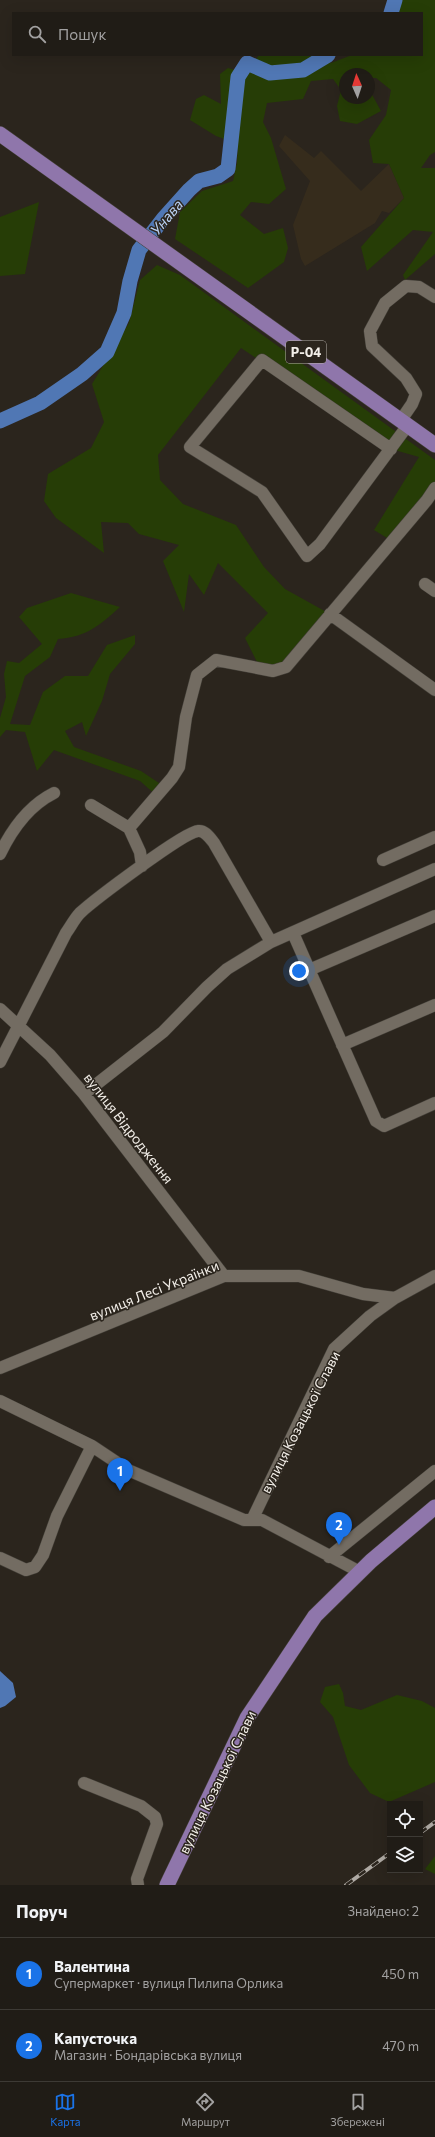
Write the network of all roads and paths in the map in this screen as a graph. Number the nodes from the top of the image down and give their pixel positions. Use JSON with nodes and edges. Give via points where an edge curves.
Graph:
{"nodes":[{"id":1,"x":0,"y":134,"type":"edge"},
{"id":2,"x":435,"y":297,"type":"edge"},
{"id":3,"x":404,"y":423,"type":"junction"},
{"id":4,"x":435,"y":445,"type":"edge"},
{"id":5,"x":391,"y":449,"type":"junction"},
{"id":6,"x":435,"y":488,"type":"edge"},
{"id":7,"x":424,"y":584,"type":"dead end"},
{"id":8,"x":435,"y":591,"type":"edge"},
{"id":9,"x":330,"y":614,"type":"junction"},
{"id":10,"x":435,"y":690,"type":"edge"},
{"id":11,"x":54,"y":793,"type":"dead end"},
{"id":12,"x":91,"y":805,"type":"dead end"},
{"id":13,"x":130,"y":828,"type":"junction"},
{"id":14,"x":435,"y":837,"type":"edge"},
{"id":15,"x":0,"y":854,"type":"edge"},
{"id":16,"x":383,"y":860,"type":"dead end"},
{"id":17,"x":142,"y":866,"type":"junction"},
{"id":18,"x":435,"y":869,"type":"edge"},
{"id":19,"x":435,"y":916,"type":"edge"},
{"id":20,"x":290,"y":934,"type":"junction"},
{"id":21,"x":271,"y":942,"type":"junction"},
{"id":22,"x":309,"y":970,"type":"junction"},
{"id":23,"x":435,"y":1005,"type":"edge"},
{"id":24,"x":0,"y":1008,"type":"edge"},
{"id":25,"x":18,"y":1028,"type":"junction"},
{"id":26,"x":342,"y":1045,"type":"junction"},
{"id":27,"x":0,"y":1062,"type":"edge"},
{"id":28,"x":84,"y":1094,"type":"junction"},
{"id":29,"x":435,"y":1103,"type":"edge"},
{"id":30,"x":224,"y":1276,"type":"junction"},
{"id":31,"x":435,"y":1276,"type":"edge"},
{"id":32,"x":363,"y":1294,"type":"junction"},
{"id":33,"x":395,"y":1298,"type":"junction"},
{"id":34,"x":370,"y":1316,"type":"junction"},
{"id":35,"x":0,"y":1368,"type":"edge"},
{"id":36,"x":0,"y":1401,"type":"edge"},
{"id":37,"x":92,"y":1446,"type":"junction"},
{"id":38,"x":435,"y":1471,"type":"edge"},
{"id":39,"x":435,"y":1507,"type":"edge"},
{"id":40,"x":252,"y":1520,"type":"junction"},
{"id":41,"x":329,"y":1557,"type":"junction"},
{"id":42,"x":0,"y":1558,"type":"edge"},
{"id":43,"x":360,"y":1572,"type":"junction"},
{"id":44,"x":84,"y":1783,"type":"dead end"},
{"id":45,"x":138,"y":1885,"type":"edge"},
{"id":46,"x":166,"y":1885,"type":"edge"}],
"edges":[{"from":1,"to":3,"type":"main road","number":"Р-04"},
{"from":2,"to":3,"type":"street","via":[[419,287],[406,286],[385,303],[370,330],[372,346],[406,378],[416,394]]},
{"from":3,"to":4,"type":"main road","number":"Р-04"},
{"from":3,"to":5,"type":"street"},
{"from":5,"to":5,"type":"street","via":[[320,544],[306,556],[262,492],[190,447],[262,360]]},
{"from":6,"to":9,"type":"street"},
{"from":7,"to":8,"type":"street"},
{"from":9,"to":10,"type":"street"},
{"from":9,"to":13,"type":"street","via":[[286,667],[273,671],[216,660],[197,675],[186,717],[179,766]]},
{"from":11,"to":15,"type":"street","via":[[33,806],[11,833]]},
{"from":12,"to":13,"type":"street"},
{"from":13,"to":17,"type":"street","via":[[140,852]]},
{"from":14,"to":16,"type":"street"},
{"from":17,"to":21,"type":"street","via":[[191,833],[201,831],[223,856]]},
{"from":17,"to":25,"type":"street","via":[[80,914],[66,933]]},
{"from":18,"to":20,"type":"street"},
{"from":19,"to":22,"type":"street"},
{"from":20,"to":21,"type":"street"},
{"from":20,"to":22,"type":"street"},
{"from":21,"to":28,"type":"street","via":[[227,969],[163,1032]]},
{"from":22,"to":26,"type":"street"},
{"from":23,"to":26,"type":"street"},
{"from":24,"to":25,"type":"street","name":"вулиця Відродження"},
{"from":25,"to":27,"type":"street"},
{"from":25,"to":28,"type":"street","name":"вулиця Відродження","via":[[50,1055]]},
{"from":26,"to":29,"type":"street","via":[[376,1121],[384,1126]]},
{"from":28,"to":30,"type":"street","name":"вулиця Відродження"},
{"from":30,"to":32,"type":"street","name":"вулиця Лесі Українки","via":[[299,1276]]},
{"from":30,"to":35,"type":"street","name":"вулиця Лесі Українки"},
{"from":31,"to":33,"type":"street","name":"вулиця Козацької Слави"},
{"from":32,"to":33,"type":"street","name":"вулиця Лесі Українки"},
{"from":32,"to":34,"type":"street"},
{"from":33,"to":34,"type":"street","name":"вулиця Козацької Слави"},
{"from":34,"to":40,"type":"street","name":"вулиця Козацької Слави","via":[[334,1349]]},
{"from":36,"to":37,"type":"street"},
{"from":37,"to":40,"type":"street","via":[[128,1470],[244,1520]]},
{"from":37,"to":42,"type":"street","via":[[35,1567],[26,1570]]},
{"from":38,"to":41,"type":"street"},
{"from":39,"to":43,"type":"main road","name":"вулиця Козацької Слави"},
{"from":40,"to":41,"type":"street","via":[[262,1520]]},
{"from":41,"to":43,"type":"street"},
{"from":43,"to":46,"type":"main road","name":"вулиця Козацької Слави","via":[[315,1616],[247,1718]]},
{"from":44,"to":45,"type":"street","via":[[141,1806],[155,1817],[156,1824],[137,1879]]}]}
